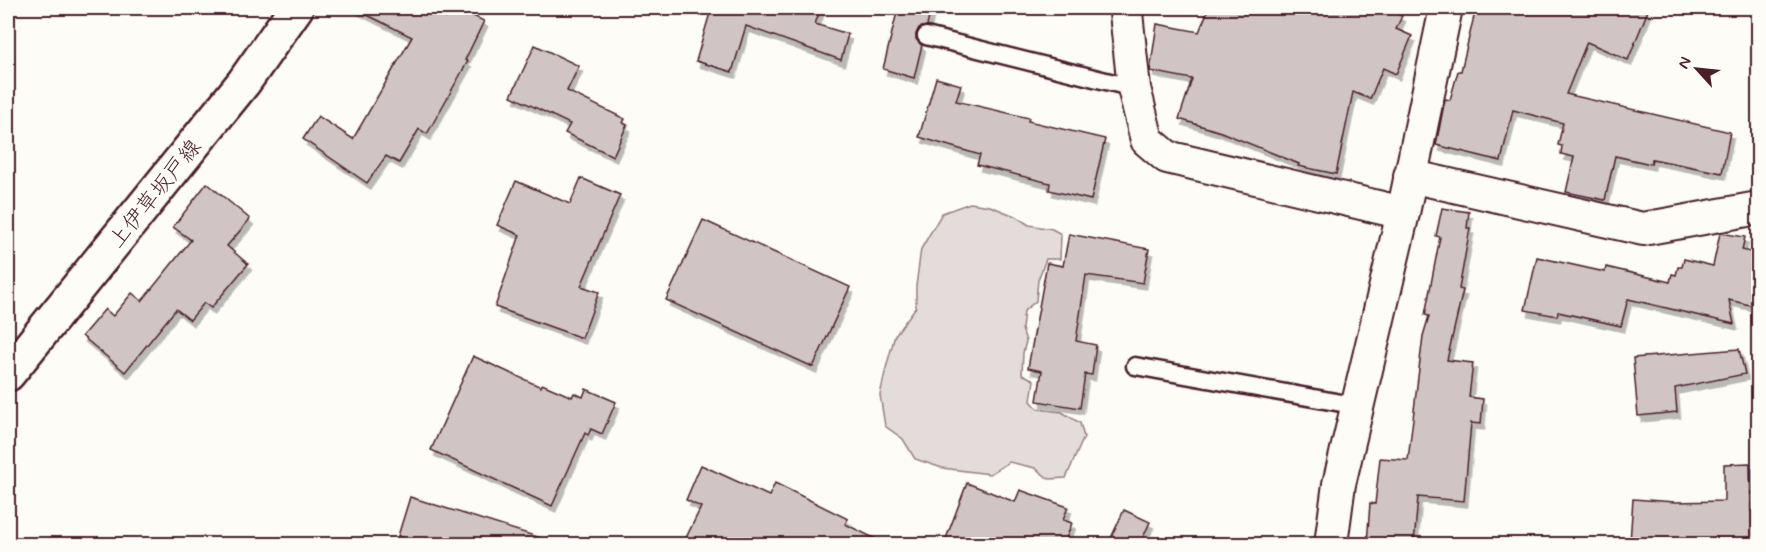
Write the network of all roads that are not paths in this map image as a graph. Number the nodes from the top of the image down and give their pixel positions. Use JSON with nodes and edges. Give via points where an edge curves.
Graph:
{"nodes":[{"id":1,"x":296,"y":8,"type":"edge"},
{"id":2,"x":1128,"y":8,"type":"edge"},
{"id":3,"x":1446,"y":8,"type":"edge"},
{"id":4,"x":926,"y":36,"type":"dead end"},
{"id":5,"x":1134,"y":88,"type":"junction"},
{"id":6,"x":1410,"y":176,"type":"junction"},
{"id":7,"x":1758,"y":208,"type":"edge"},
{"id":8,"x":1403,"y":213,"type":"junction"},
{"id":9,"x":1135,"y":366,"type":"dead end"},
{"id":10,"x":8,"y":374,"type":"edge"},
{"id":11,"x":1358,"y":406,"type":"junction"},
{"id":12,"x":1331,"y":544,"type":"edge"}],
"edges":[{"from":1,"to":10,"type":"main road","name":"上伊草坂戸線","via":[[244,82]]},
{"from":2,"to":5,"type":"street"},
{"from":3,"to":6,"type":"street"},
{"from":4,"to":5,"type":"lane"},
{"from":5,"to":8,"type":"street","via":[[1147,140],[1167,157]]},
{"from":6,"to":7,"type":"street","via":[[1643,229]]},
{"from":6,"to":8,"type":"street"},
{"from":8,"to":11,"type":"street"},
{"from":9,"to":11,"type":"lane"},
{"from":11,"to":12,"type":"street","via":[[1339,484]]}]}
